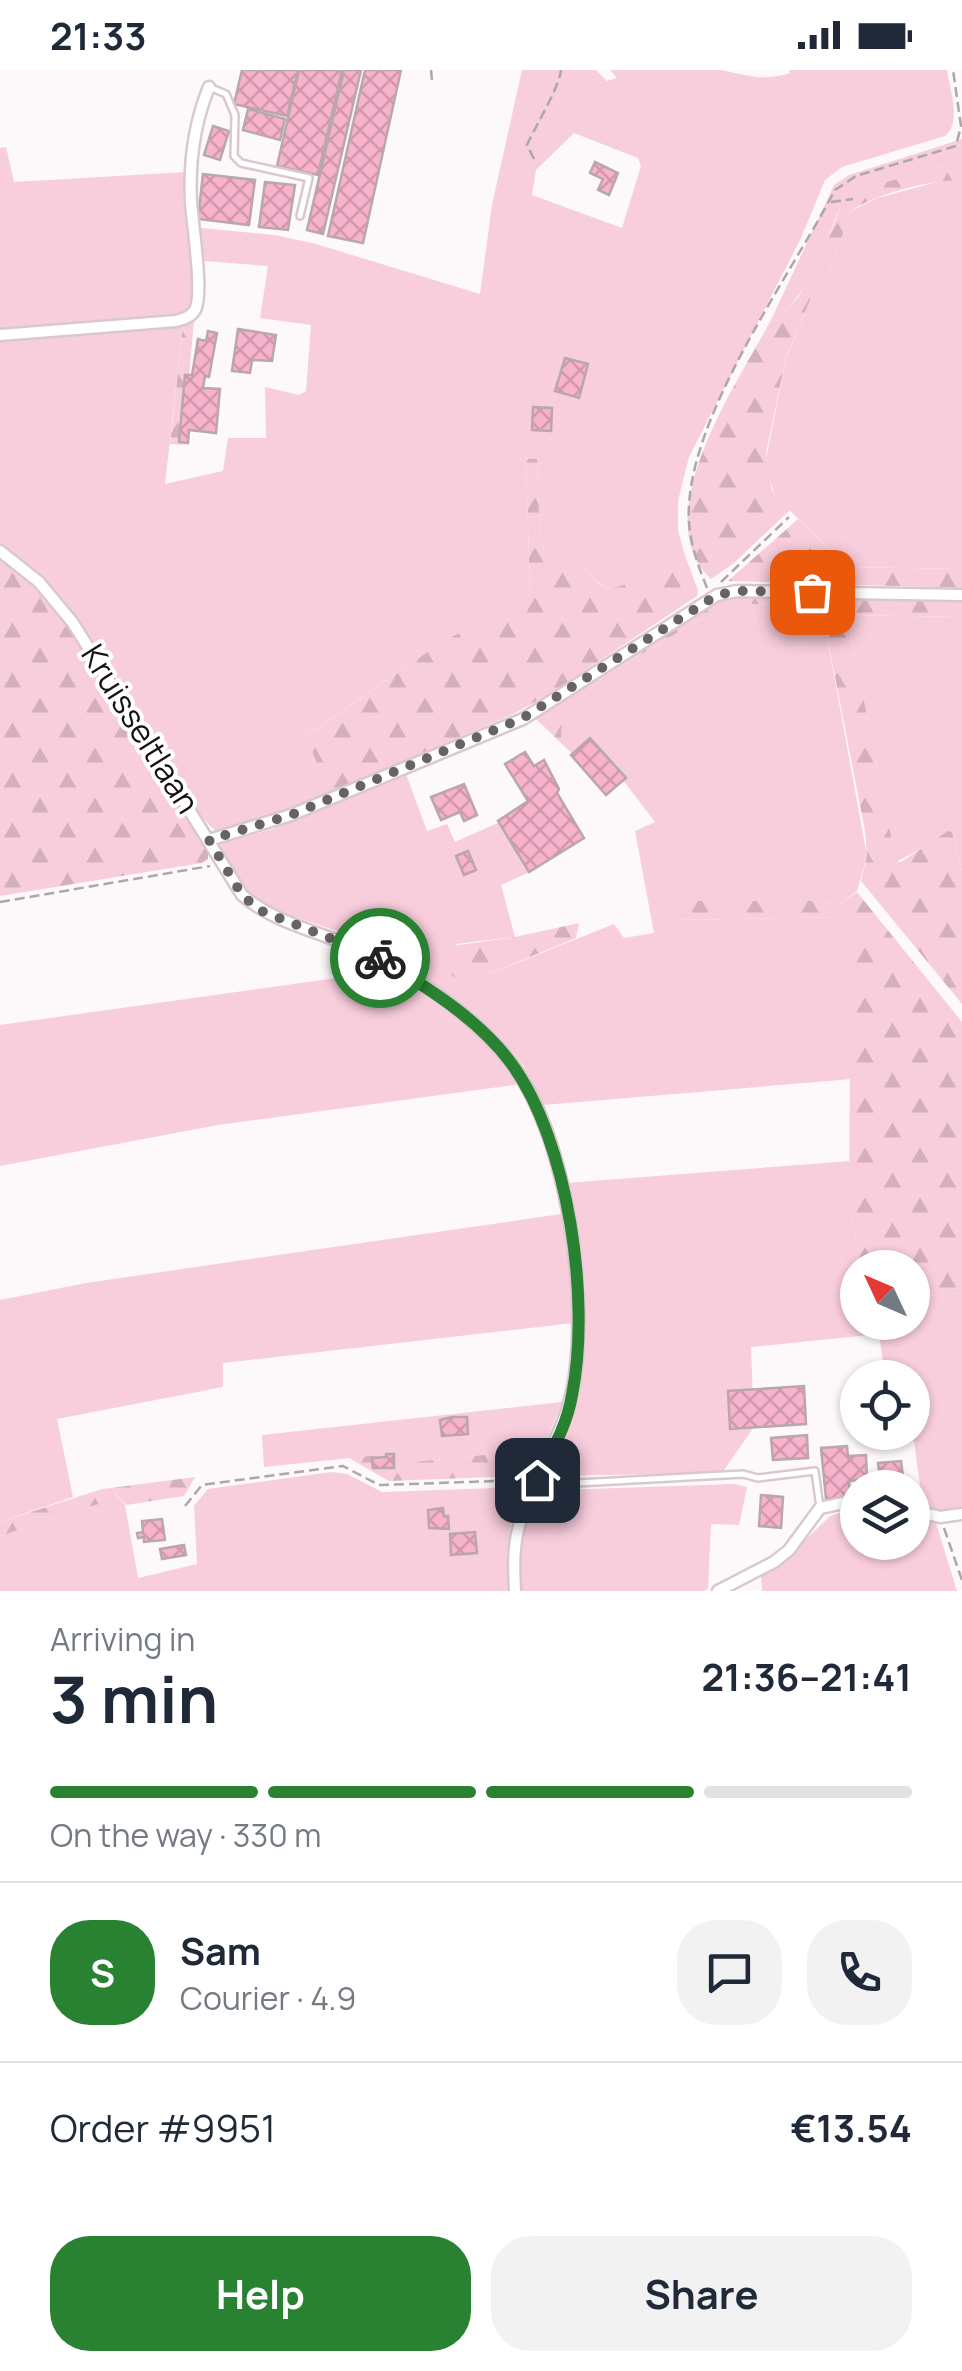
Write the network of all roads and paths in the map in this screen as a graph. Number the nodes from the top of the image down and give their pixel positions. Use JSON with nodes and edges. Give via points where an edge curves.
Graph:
{"nodes":[{"id":1,"x":431,"y":70,"type":"edge"},
{"id":2,"x":561,"y":70,"type":"edge"},
{"id":3,"x":953,"y":70,"type":"edge"},
{"id":4,"x":432,"y":80,"type":"dead end"},
{"id":5,"x":209,"y":87,"type":"joint"},
{"id":6,"x":534,"y":159,"type":"dead end"},
{"id":7,"x":853,"y":199,"type":"dead end"},
{"id":8,"x":829,"y":202,"type":"junction"},
{"id":9,"x":300,"y":216,"type":"dead end"},
{"id":10,"x":0,"y":335,"type":"edge"},
{"id":11,"x":789,"y":518,"type":"dead end"},
{"id":12,"x":0,"y":551,"type":"edge"},
{"id":13,"x":962,"y":594,"type":"edge"},
{"id":14,"x":714,"y":597,"type":"junction"},
{"id":15,"x":209,"y":840,"type":"junction"},
{"id":16,"x":221,"y":864,"type":"junction"},
{"id":17,"x":0,"y":902,"type":"edge"},
{"id":18,"x":537,"y":1480,"type":"junction"},
{"id":19,"x":840,"y":1504,"type":"edge"},
{"id":20,"x":184,"y":1506,"type":"dead end"},
{"id":21,"x":820,"y":1508,"type":"junction"},
{"id":22,"x":930,"y":1514,"type":"edge"},
{"id":23,"x":962,"y":1514,"type":"edge"},
{"id":24,"x":940,"y":1517,"type":"junction"},
{"id":25,"x":962,"y":1580,"type":"edge"},
{"id":26,"x":515,"y":1591,"type":"edge"},
{"id":27,"x":718,"y":1591,"type":"edge"}],
"edges":[{"from":1,"to":4,"type":"path"},
{"from":2,"to":6,"type":"path","via":[[528,144]]},
{"from":3,"to":8,"type":"path","via":[[961,126],[956,146],[846,180]]},
{"from":5,"to":9,"type":"lane","via":[[226,94],[235,115],[234,156],[241,164],[309,178]]},
{"from":5,"to":10,"type":"street","via":[[197,116],[192,165],[195,310],[176,321]]},
{"from":7,"to":8,"type":"path"},
{"from":8,"to":14,"type":"path","via":[[703,437],[689,524]]},
{"from":11,"to":14,"type":"path","via":[[721,581]]},
{"from":12,"to":15,"type":"street","name":"Kruisseltlaan","via":[[39,582],[73,623]]},
{"from":13,"to":14,"type":"street","via":[[737,591]]},
{"from":14,"to":15,"type":"street","via":[[523,718],[291,815]]},
{"from":15,"to":16,"type":"street","name":"Kruisseltlaan"},
{"from":16,"to":17,"type":"path"},
{"from":16,"to":18,"type":"street","name":"Kruisseltlaan","via":[[259,910],[380,958],[424,986],[494,1044],[529,1090],[561,1182],[580,1332],[564,1427]]},
{"from":18,"to":20,"type":"path","via":[[378,1485],[343,1466],[202,1485]]},
{"from":18,"to":21,"type":"lane","via":[[758,1478],[814,1471]]},
{"from":18,"to":26,"type":"street","name":"Kruisseltlaan","via":[[518,1530]]},
{"from":19,"to":21,"type":"street"},
{"from":21,"to":27,"type":"street","via":[[789,1550]]},
{"from":22,"to":24,"type":"street"},
{"from":23,"to":24,"type":"street"},
{"from":24,"to":25,"type":"path"}]}
